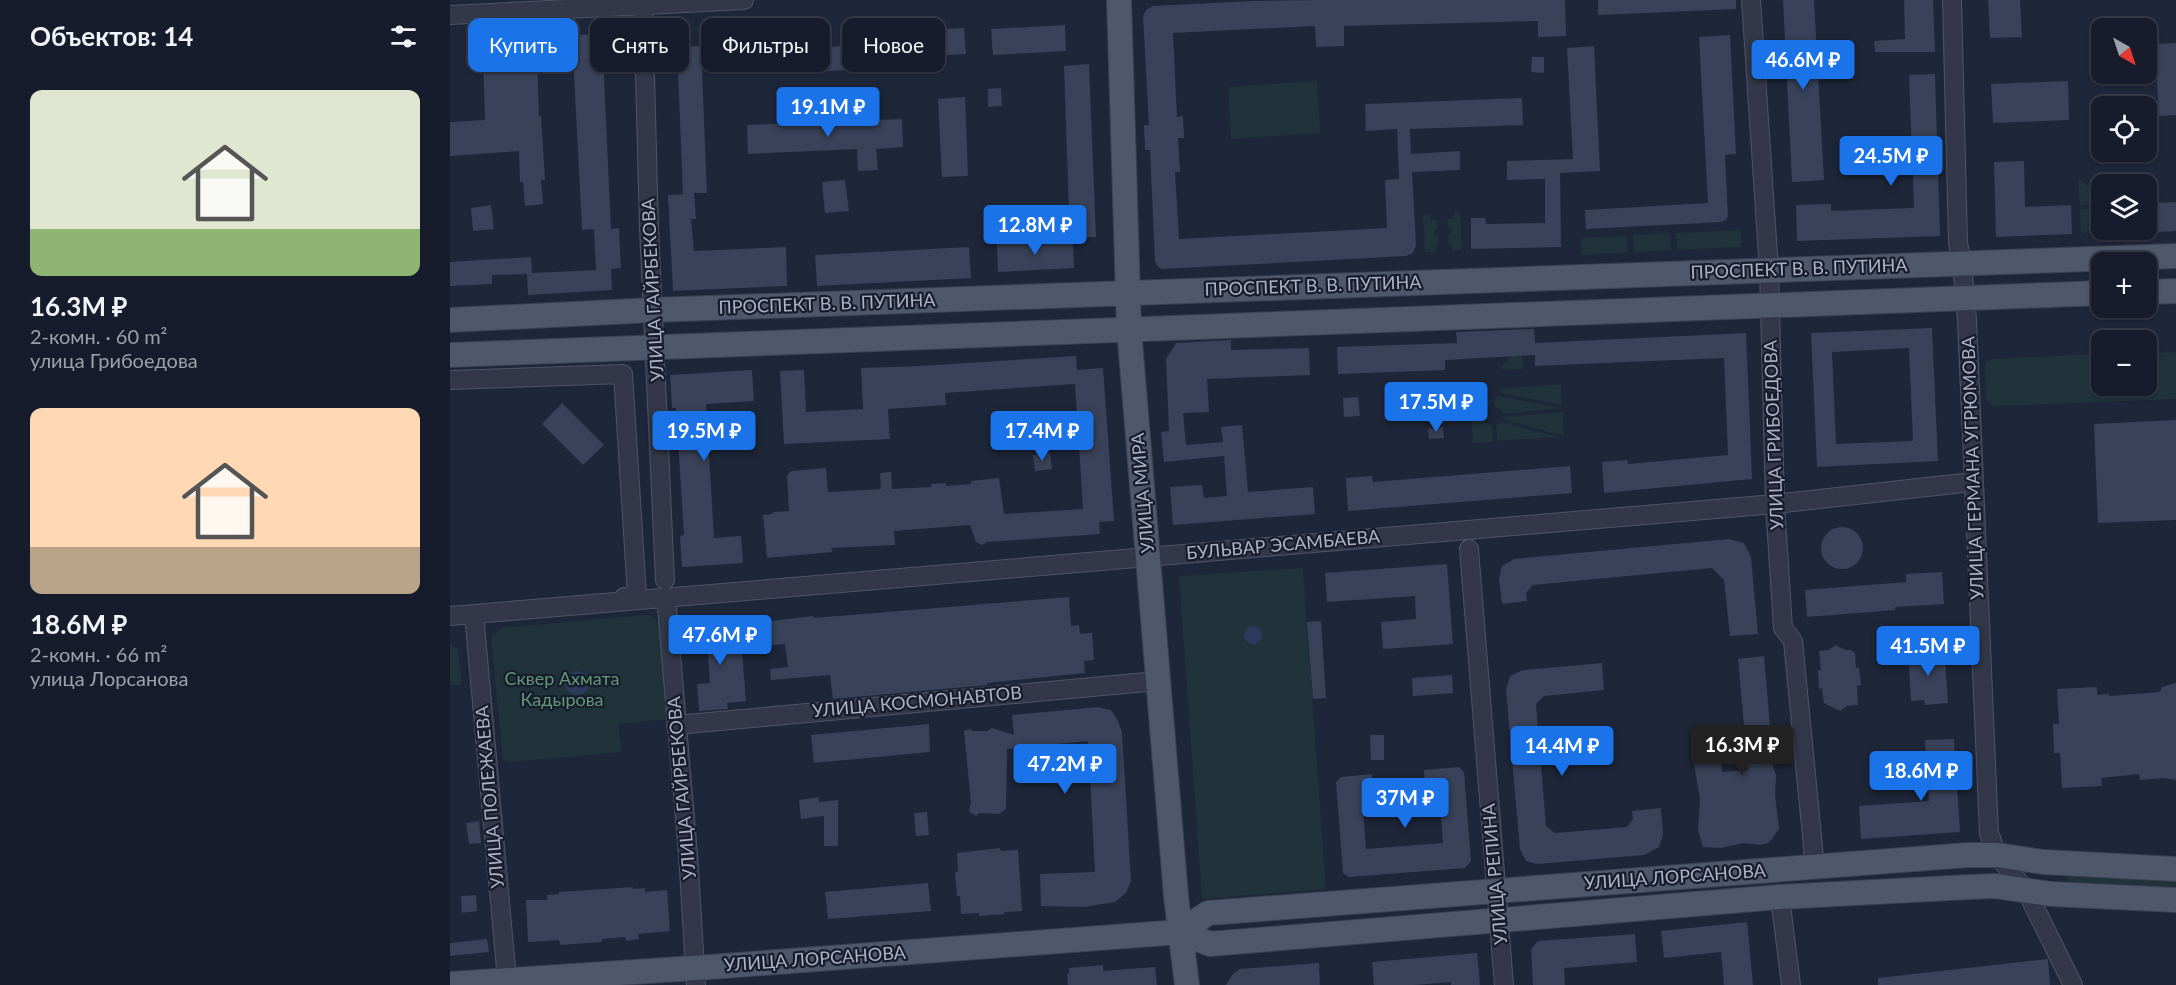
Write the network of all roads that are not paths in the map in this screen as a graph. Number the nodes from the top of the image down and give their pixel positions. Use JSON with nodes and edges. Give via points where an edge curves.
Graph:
{"nodes":[{"id":1,"x":744,"y":0,"type":"edge"},
{"id":2,"x":1119,"y":0,"type":"edge"},
{"id":3,"x":1751,"y":0,"type":"edge"},
{"id":4,"x":1952,"y":0,"type":"edge"},
{"id":5,"x":643,"y":3,"type":"edge"},
{"id":6,"x":450,"y":15,"type":"edge"},
{"id":7,"x":2176,"y":256,"type":"edge"},
{"id":8,"x":1962,"y":263,"type":"junction"},
{"id":9,"x":1769,"y":270,"type":"junction"},
{"id":10,"x":2176,"y":291,"type":"edge"},
{"id":11,"x":2157,"y":292,"type":"edge"},
{"id":12,"x":1128,"y":293,"type":"junction"},
{"id":13,"x":2091,"y":293,"type":"edge"},
{"id":14,"x":1965,"y":298,"type":"junction"},
{"id":15,"x":1770,"y":305,"type":"junction"},
{"id":16,"x":653,"y":310,"type":"junction"},
{"id":17,"x":450,"y":320,"type":"edge"},
{"id":18,"x":1129,"y":328,"type":"junction"},
{"id":19,"x":655,"y":346,"type":"junction"},
{"id":20,"x":450,"y":355,"type":"edge"},
{"id":21,"x":450,"y":381,"type":"edge"},
{"id":22,"x":1972,"y":482,"type":"junction"},
{"id":23,"x":1775,"y":504,"type":"junction"},
{"id":24,"x":1469,"y":549,"type":"dead end"},
{"id":25,"x":1148,"y":557,"type":"junction"},
{"id":26,"x":666,"y":580,"type":"dead end"},
{"id":27,"x":450,"y":608,"type":"edge"},
{"id":28,"x":667,"y":608,"type":"dead end"},
{"id":29,"x":474,"y":614,"type":"junction"},
{"id":30,"x":450,"y":616,"type":"edge"},
{"id":31,"x":1158,"y":681,"type":"junction"},
{"id":32,"x":676,"y":725,"type":"junction"},
{"id":33,"x":1997,"y":855,"type":"junction"},
{"id":34,"x":1815,"y":867,"type":"junction"},
{"id":35,"x":2176,"y":869,"type":"edge"},
{"id":36,"x":1496,"y":891,"type":"junction"},
{"id":37,"x":2027,"y":892,"type":"junction"},
{"id":38,"x":1780,"y":897,"type":"junction"},
{"id":39,"x":2176,"y":900,"type":"edge"},
{"id":40,"x":1498,"y":920,"type":"junction"},
{"id":41,"x":1180,"y":932,"type":"junction"},
{"id":42,"x":696,"y":976,"type":"edge"},
{"id":43,"x":507,"y":980,"type":"junction"},
{"id":44,"x":450,"y":984,"type":"edge"},
{"id":45,"x":1187,"y":985,"type":"edge"},
{"id":46,"x":1504,"y":985,"type":"edge"},
{"id":47,"x":1791,"y":985,"type":"edge"},
{"id":48,"x":2073,"y":985,"type":"edge"}],
"edges":[{"from":1,"to":5,"type":"street"},
{"from":2,"to":12,"type":"main road","name":"УЛИЦА МИРА"},
{"from":3,"to":9,"type":"street","name":"УЛИЦА ГРИБОЕДОВА"},
{"from":4,"to":8,"type":"street","name":"УЛИЦА ГЕРМАНА УГРЮМОВА","via":[[1958,243]]},
{"from":5,"to":6,"type":"street"},
{"from":5,"to":16,"type":"street","name":"УЛИЦА ГАЙРБЕКОВА"},
{"from":7,"to":8,"type":"main road","name":"ПРОСПЕКТ В. В. ПУТИНА"},
{"from":8,"to":9,"type":"main road","name":"ПРОСПЕКТ В. В. ПУТИНА"},
{"from":8,"to":14,"type":"street","name":"УЛИЦА ГЕРМАНА УГРЮМОВА"},
{"from":9,"to":12,"type":"main road","name":"ПРОСПЕКТ В. В. ПУТИНА"},
{"from":9,"to":15,"type":"street","name":"УЛИЦА ГРИБОЕДОВА"},
{"from":10,"to":11,"type":"main road"},
{"from":12,"to":16,"type":"main road","name":"ПРОСПЕКТ В. В. ПУТИНА"},
{"from":12,"to":18,"type":"main road","name":"УЛИЦА МИРА"},
{"from":13,"to":14,"type":"main road","name":"ПРОСПЕКТ В. В. ПУТИНА"},
{"from":14,"to":15,"type":"main road","name":"ПРОСПЕКТ В. В. ПУТИНА"},
{"from":14,"to":22,"type":"street","name":"УЛИЦА ГЕРМАНА УГРЮМОВА"},
{"from":15,"to":18,"type":"main road","name":"ПРОСПЕКТ В. В. ПУТИНА"},
{"from":15,"to":23,"type":"street","name":"УЛИЦА ГРИБОЕДОВА"},
{"from":16,"to":17,"type":"main road","name":"ПРОСПЕКТ В. В. ПУТИНА"},
{"from":16,"to":19,"type":"street","name":"УЛИЦА ГАЙРБЕКОВА"},
{"from":18,"to":19,"type":"main road","name":"ПРОСПЕКТ В. В. ПУТИНА"},
{"from":18,"to":25,"type":"main road","name":"УЛИЦА МИРА"},
{"from":19,"to":20,"type":"main road","name":"ПРОСПЕКТ В. В. ПУТИНА"},
{"from":19,"to":26,"type":"street","name":"УЛИЦА ГАЙРБЕКОВА"},
{"from":21,"to":27,"type":"street","via":[[623,374],[637,596]]},
{"from":22,"to":23,"type":"street","name":"БУЛЬВАР ЭСАМБАЕВА"},
{"from":22,"to":33,"type":"street","name":"УЛИЦА ГЕРМАНА УГРЮМОВА","via":[[1989,833]]},
{"from":23,"to":25,"type":"street","name":"БУЛЬВАР ЭСАМБАЕВА"},
{"from":23,"to":34,"type":"street","name":"УЛИЦА ГРИБОЕДОВА","via":[[1783,628],[1793,641]]},
{"from":24,"to":36,"type":"street","name":"УЛИЦА РЕПИНА"},
{"from":25,"to":29,"type":"street","name":"БУЛЬВАР ЭСАМБАЕВА"},
{"from":25,"to":31,"type":"main road","name":"УЛИЦА МИРА"},
{"from":28,"to":32,"type":"street","name":"УЛИЦА ГАЙРБЕКОВА"},
{"from":29,"to":30,"type":"street","name":"БУЛЬВАР ЭСАМБАЕВА"},
{"from":29,"to":43,"type":"street","name":"УЛИЦА ПОЛЕЖАЕВА"},
{"from":31,"to":32,"type":"street","name":"УЛИЦА КОСМОНАВТОВ"},
{"from":31,"to":41,"type":"main road","name":"УЛИЦА МИРА"},
{"from":32,"to":42,"type":"street","name":"УЛИЦА ГАЙРБЕКОВА"},
{"from":33,"to":34,"type":"main road","name":"УЛИЦА ЛОРСАНОВА"},
{"from":33,"to":35,"type":"main road","name":"УЛИЦА ЛОРСАНОВА","via":[[2033,861]]},
{"from":33,"to":37,"type":"street","name":"УЛИЦА ГЕРМАНА УГРЮМОВА"},
{"from":34,"to":36,"type":"main road","name":"УЛИЦА ЛОРСАНОВА"},
{"from":36,"to":40,"type":"street","name":"УЛИЦА РЕПИНА"},
{"from":36,"to":41,"type":"main road","name":"УЛИЦА ЛОРСАНОВА","via":[[1208,913]]},
{"from":37,"to":38,"type":"main road","name":"УЛИЦА ЛОРСАНОВА","via":[[1995,886]]},
{"from":37,"to":39,"type":"main road","name":"УЛИЦА ЛОРСАНОВА"},
{"from":37,"to":48,"type":"street","name":"УЛИЦА ГЕРМАНА УГРЮМОВА"},
{"from":38,"to":40,"type":"main road","name":"УЛИЦА ЛОРСАНОВА"},
{"from":38,"to":47,"type":"street"},
{"from":40,"to":41,"type":"main road","name":"УЛИЦА ЛОРСАНОВА","via":[[1210,944]]},
{"from":40,"to":46,"type":"street","name":"УЛИЦА РЕПИНА"},
{"from":41,"to":42,"type":"main road","name":"УЛИЦА ЛОРСАНОВА"},
{"from":41,"to":45,"type":"main road","name":"УЛИЦА МИРА"},
{"from":42,"to":43,"type":"main road","name":"УЛИЦА ЛОРСАНОВА"},
{"from":43,"to":44,"type":"main road","name":"УЛИЦА ЛОРСАНОВА"}]}
